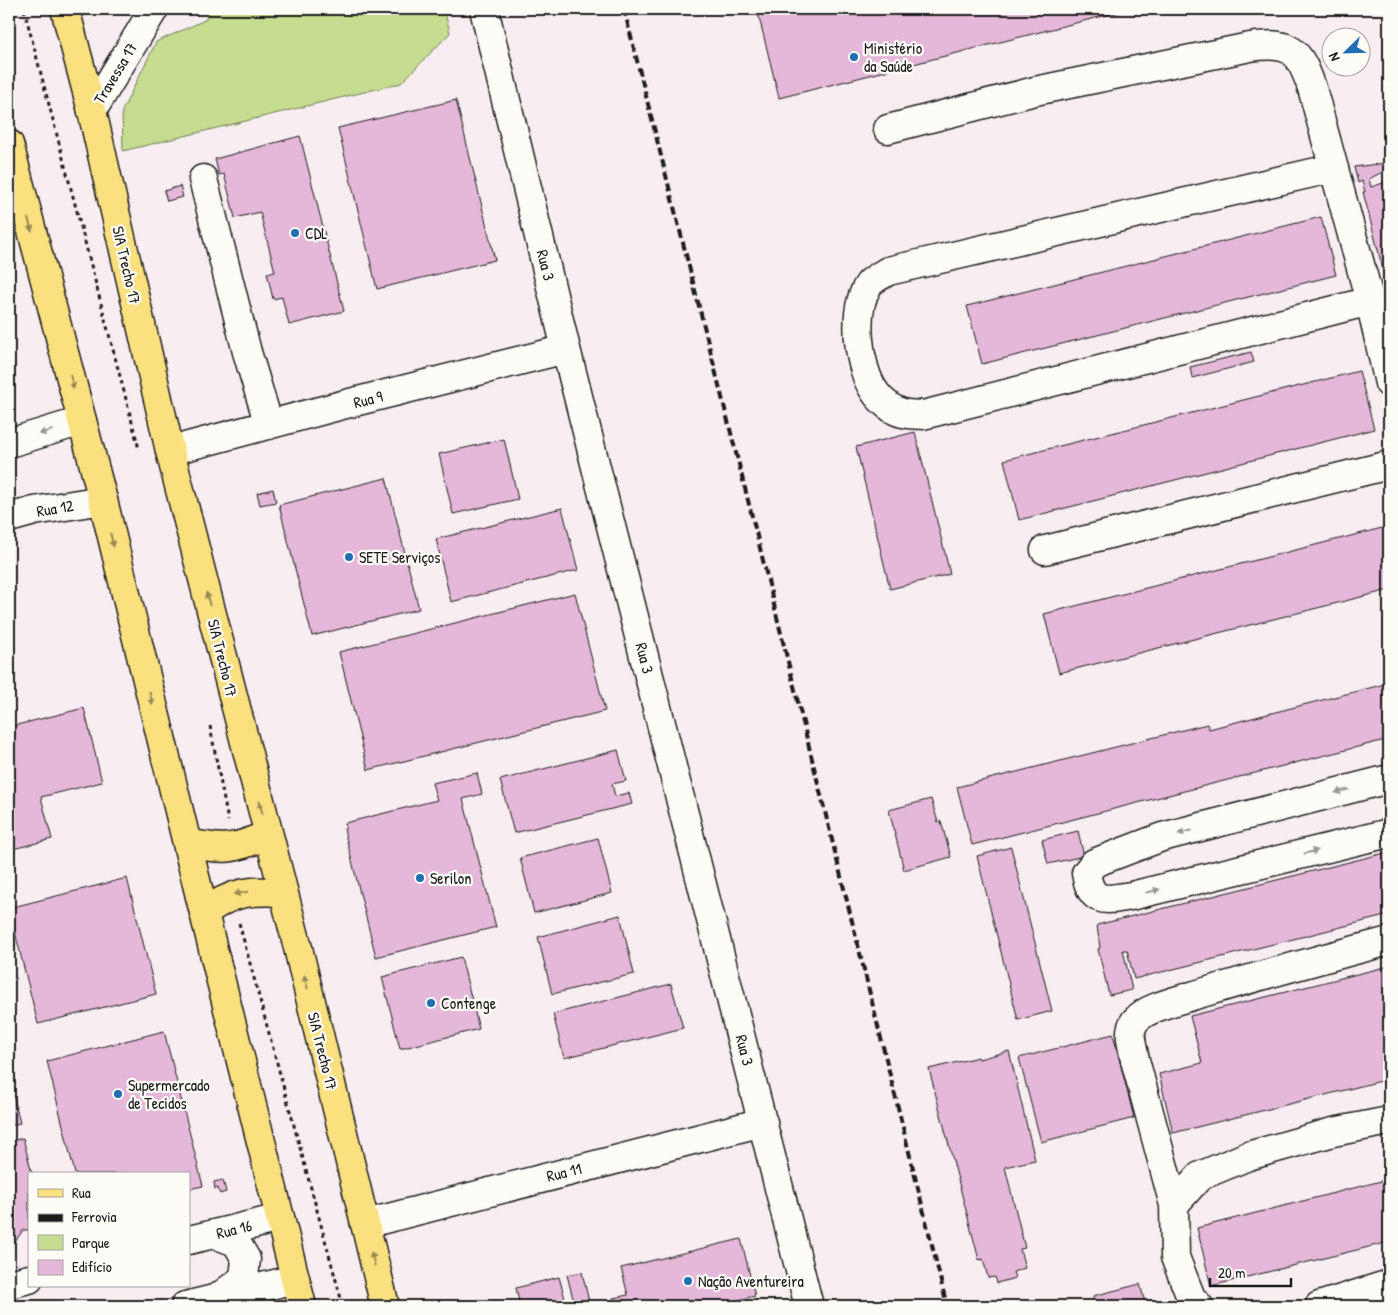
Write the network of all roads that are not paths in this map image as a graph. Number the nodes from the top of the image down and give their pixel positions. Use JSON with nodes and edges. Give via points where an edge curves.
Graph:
{"nodes":[{"id":1,"x":65,"y":9,"type":"edge"},
{"id":2,"x":154,"y":9,"type":"edge"},
{"id":3,"x":484,"y":9,"type":"edge"},
{"id":4,"x":92,"y":111,"type":"junction"},
{"id":5,"x":888,"y":129,"type":"dead end"},
{"id":6,"x":9,"y":144,"type":"edge"},
{"id":7,"x":1334,"y":168,"type":"junction"},
{"id":8,"x":203,"y":179,"type":"dead end"},
{"id":9,"x":1370,"y":301,"type":"junction"},
{"id":10,"x":566,"y":349,"type":"junction"},
{"id":11,"x":1389,"y":383,"type":"edge"},
{"id":12,"x":82,"y":421,"type":"junction"},
{"id":13,"x":269,"y":425,"type":"junction"},
{"id":14,"x":9,"y":443,"type":"edge"},
{"id":15,"x":170,"y":451,"type":"junction"},
{"id":16,"x":1389,"y":465,"type":"edge"},
{"id":17,"x":103,"y":500,"type":"junction"},
{"id":18,"x":9,"y":518,"type":"edge"},
{"id":19,"x":1045,"y":550,"type":"dead end"},
{"id":20,"x":1389,"y":779,"type":"edge"},
{"id":21,"x":268,"y":834,"type":"junction"},
{"id":22,"x":1389,"y":834,"type":"edge"},
{"id":23,"x":187,"y":843,"type":"junction"},
{"id":24,"x":283,"y":892,"type":"junction"},
{"id":25,"x":204,"y":913,"type":"junction"},
{"id":26,"x":1389,"y":941,"type":"edge"},
{"id":27,"x":1389,"y":1120,"type":"edge"},
{"id":28,"x":763,"y":1122,"type":"junction"},
{"id":29,"x":1174,"y":1204,"type":"junction"},
{"id":30,"x":280,"y":1218,"type":"junction"},
{"id":31,"x":365,"y":1224,"type":"junction"},
{"id":32,"x":201,"y":1237,"type":"edge"},
{"id":33,"x":295,"y":1278,"type":"junction"},
{"id":34,"x":28,"y":1279,"type":"edge"},
{"id":35,"x":9,"y":1284,"type":"edge"},
{"id":36,"x":1389,"y":1284,"type":"edge"},
{"id":37,"x":218,"y":1298,"type":"junction"},
{"id":38,"x":185,"y":1306,"type":"edge"},
{"id":39,"x":302,"y":1306,"type":"edge"},
{"id":40,"x":385,"y":1306,"type":"edge"},
{"id":41,"x":809,"y":1306,"type":"edge"},
{"id":42,"x":1199,"y":1306,"type":"edge"},
{"id":43,"x":1319,"y":1306,"type":"edge"}],
"edges":[{"from":1,"to":4,"type":"main road","name":"SIA Trecho 17"},
{"from":2,"to":4,"type":"street","name":"Travessa 17"},
{"from":3,"to":10,"type":"street","name":"Rua 3"},
{"from":4,"to":15,"type":"main road","name":"SIA Trecho 17"},
{"from":5,"to":7,"type":"street","via":[[1035,92],[1271,44],[1290,48],[1304,65]]},
{"from":6,"to":12,"type":"main road","one_way":true},
{"from":7,"to":9,"type":"street"},
{"from":7,"to":9,"type":"street","via":[[888,271],[870,283],[861,300],[857,324],[866,375],[876,393],[891,407],[903,413],[922,415]]},
{"from":8,"to":13,"type":"street"},
{"from":9,"to":11,"type":"street"},
{"from":10,"to":13,"type":"street","name":"Rua 9"},
{"from":10,"to":28,"type":"street","name":"Rua 3"},
{"from":12,"to":14,"type":"street","one_way":true},
{"from":12,"to":17,"type":"main road"},
{"from":13,"to":15,"type":"street","name":"Rua 9"},
{"from":21,"to":15,"type":"main road","name":"SIA Trecho 17","one_way":true},
{"from":16,"to":19,"type":"street"},
{"from":17,"to":18,"type":"street","name":"Rua 12"},
{"from":17,"to":23,"type":"main road","one_way":true},
{"from":20,"to":22,"type":"street","one_way":true,"via":[[1162,837],[1094,863],[1086,876],[1092,892],[1105,900]]},
{"from":21,"to":23,"type":"main road","via":[[234,848]]},
{"from":21,"to":24,"type":"main road","name":"SIA Trecho 17"},
{"from":23,"to":25,"type":"main road"},
{"from":24,"to":25,"type":"main road","one_way":true,"via":[[232,895]]},
{"from":31,"to":24,"type":"main road","name":"SIA Trecho 17","one_way":true},
{"from":25,"to":30,"type":"main road"},
{"from":26,"to":29,"type":"street","via":[[1164,1005],[1134,1022],[1130,1035],[1135,1060]]},
{"from":27,"to":29,"type":"street","via":[[1248,1156],[1200,1176]]},
{"from":28,"to":31,"type":"street","name":"Rua 11"},
{"from":28,"to":41,"type":"street","name":"Rua 3"},
{"from":29,"to":42,"type":"street","via":[[1174,1257],[1192,1300]]},
{"from":30,"to":32,"type":"street","name":"Rua 16"},
{"from":30,"to":33,"type":"main road"},
{"from":40,"to":31,"type":"main road","name":"SIA Trecho 17","one_way":true},
{"from":32,"to":37,"type":"street","via":[[236,1242],[246,1259],[244,1278]]},
{"from":33,"to":37,"type":"street"},
{"from":33,"to":39,"type":"main road"},
{"from":34,"to":35,"type":"street"},
{"from":36,"to":43,"type":"street"},
{"from":37,"to":38,"type":"street"}]}
